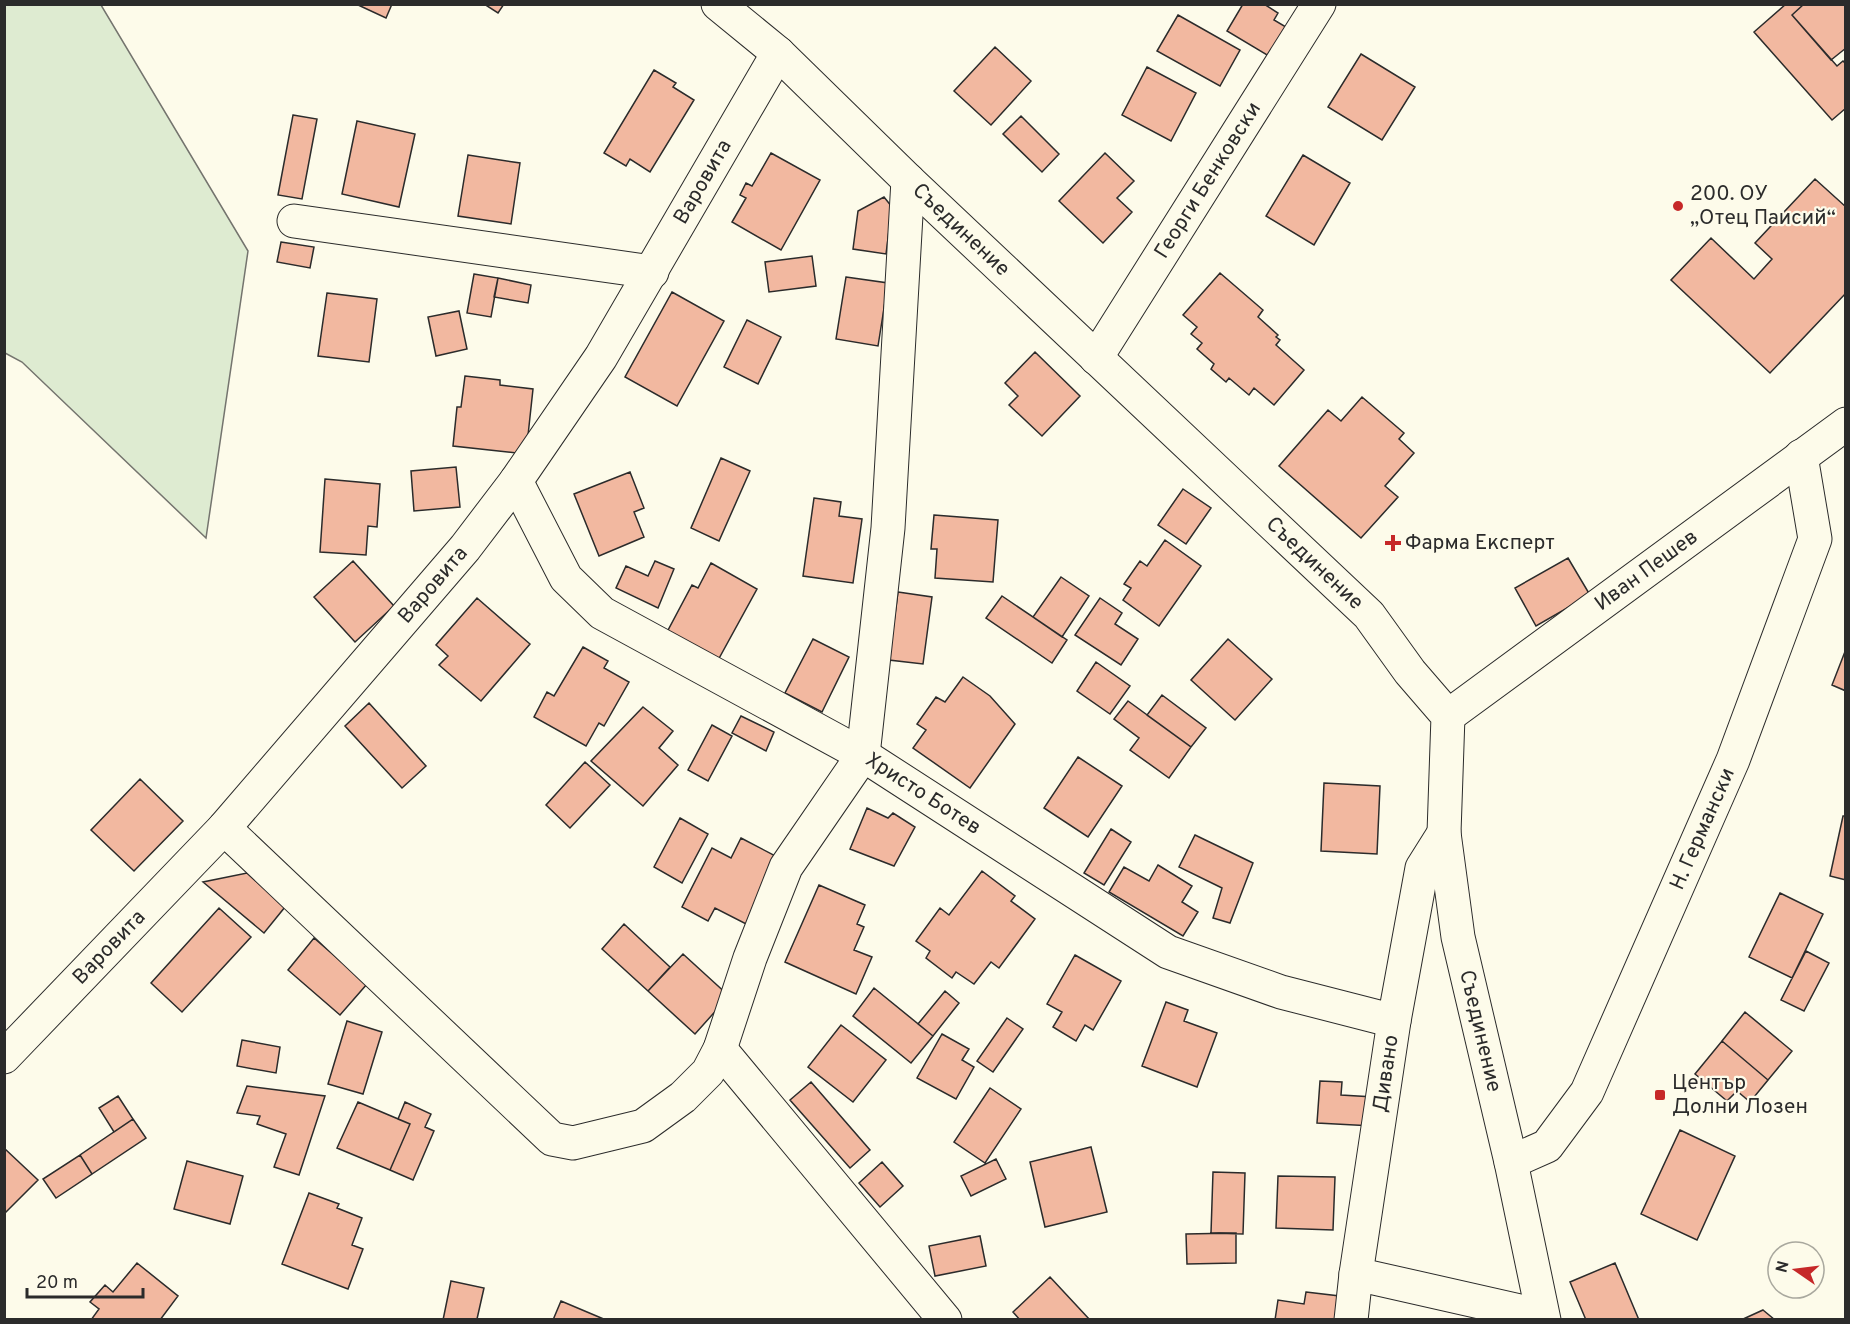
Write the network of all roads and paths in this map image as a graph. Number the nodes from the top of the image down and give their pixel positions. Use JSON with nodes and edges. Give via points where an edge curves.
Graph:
{"nodes":[{"id":1,"x":718,"y":4,"type":"edge"},
{"id":2,"x":1319,"y":4,"type":"edge"},
{"id":3,"x":778,"y":53,"type":"junction"},
{"id":4,"x":908,"y":180,"type":"junction"},
{"id":5,"x":294,"y":221,"type":"dead end"},
{"id":6,"x":652,"y":272,"type":"junction"},
{"id":7,"x":1096,"y":358,"type":"junction"},
{"id":8,"x":1845,"y":424,"type":"edge"},
{"id":9,"x":1801,"y":456,"type":"junction"},
{"id":10,"x":516,"y":481,"type":"junction"},
{"id":11,"x":1448,"y":716,"type":"junction"},
{"id":12,"x":863,"y":755,"type":"junction"},
{"id":13,"x":224,"y":828,"type":"junction"},
{"id":14,"x":1444,"y":833,"type":"junction"},
{"id":15,"x":1394,"y":1021,"type":"junction"},
{"id":16,"x":720,"y":1049,"type":"junction"},
{"id":17,"x":4,"y":1057,"type":"edge"},
{"id":18,"x":1511,"y":1162,"type":"junction"},
{"id":19,"x":1356,"y":1274,"type":"junction"},
{"id":20,"x":1543,"y":1318,"type":"edge"},
{"id":21,"x":945,"y":1320,"type":"edge"},
{"id":22,"x":1351,"y":1320,"type":"edge"}],
"edges":[{"from":1,"to":3,"type":"street","name":"Съединение"},
{"from":2,"to":7,"type":"street","name":"Георги Бенковски"},
{"from":3,"to":4,"type":"street","name":"Съединение"},
{"from":3,"to":6,"type":"street","name":"Варовита"},
{"from":4,"to":7,"type":"street","name":"Съединение"},
{"from":4,"to":12,"type":"street","via":[[888,528]]},
{"from":5,"to":6,"type":"street"},
{"from":6,"to":10,"type":"street","name":"Варовита","via":[[601,357]]},
{"from":7,"to":11,"type":"street","name":"Съединение","via":[[1369,615]]},
{"from":8,"to":9,"type":"street","name":"Иван Пешев"},
{"from":9,"to":11,"type":"street","name":"Иван Пешев"},
{"from":9,"to":18,"type":"street","name":"Н. Германски","via":[[1815,539],[1732,760],[1587,1092],[1547,1146]]},
{"from":10,"to":12,"type":"street","name":"Христо Ботев","via":[[566,578],[602,613]]},
{"from":10,"to":13,"type":"street","name":"Варовита","via":[[465,548]]},
{"from":11,"to":14,"type":"street","name":"Съединение"},
{"from":12,"to":15,"type":"street","name":"Христо Ботев","via":[[1168,952],[1281,992]]},
{"from":12,"to":16,"type":"street","via":[[786,867]]},
{"from":13,"to":16,"type":"street","via":[[552,1139],[573,1143],[643,1126],[708,1072]]},
{"from":13,"to":17,"type":"street","name":"Варовита"},
{"from":14,"to":15,"type":"street","name":"Дивано","via":[[1422,868]]},
{"from":14,"to":18,"type":"street","name":"Съединение","via":[[1458,937]]},
{"from":15,"to":19,"type":"street","name":"Дивано"},
{"from":16,"to":21,"type":"street"},
{"from":18,"to":20,"type":"street","name":"Съединение"},
{"from":19,"to":20,"type":"street"},
{"from":19,"to":22,"type":"street","name":"Дивано"}]}
